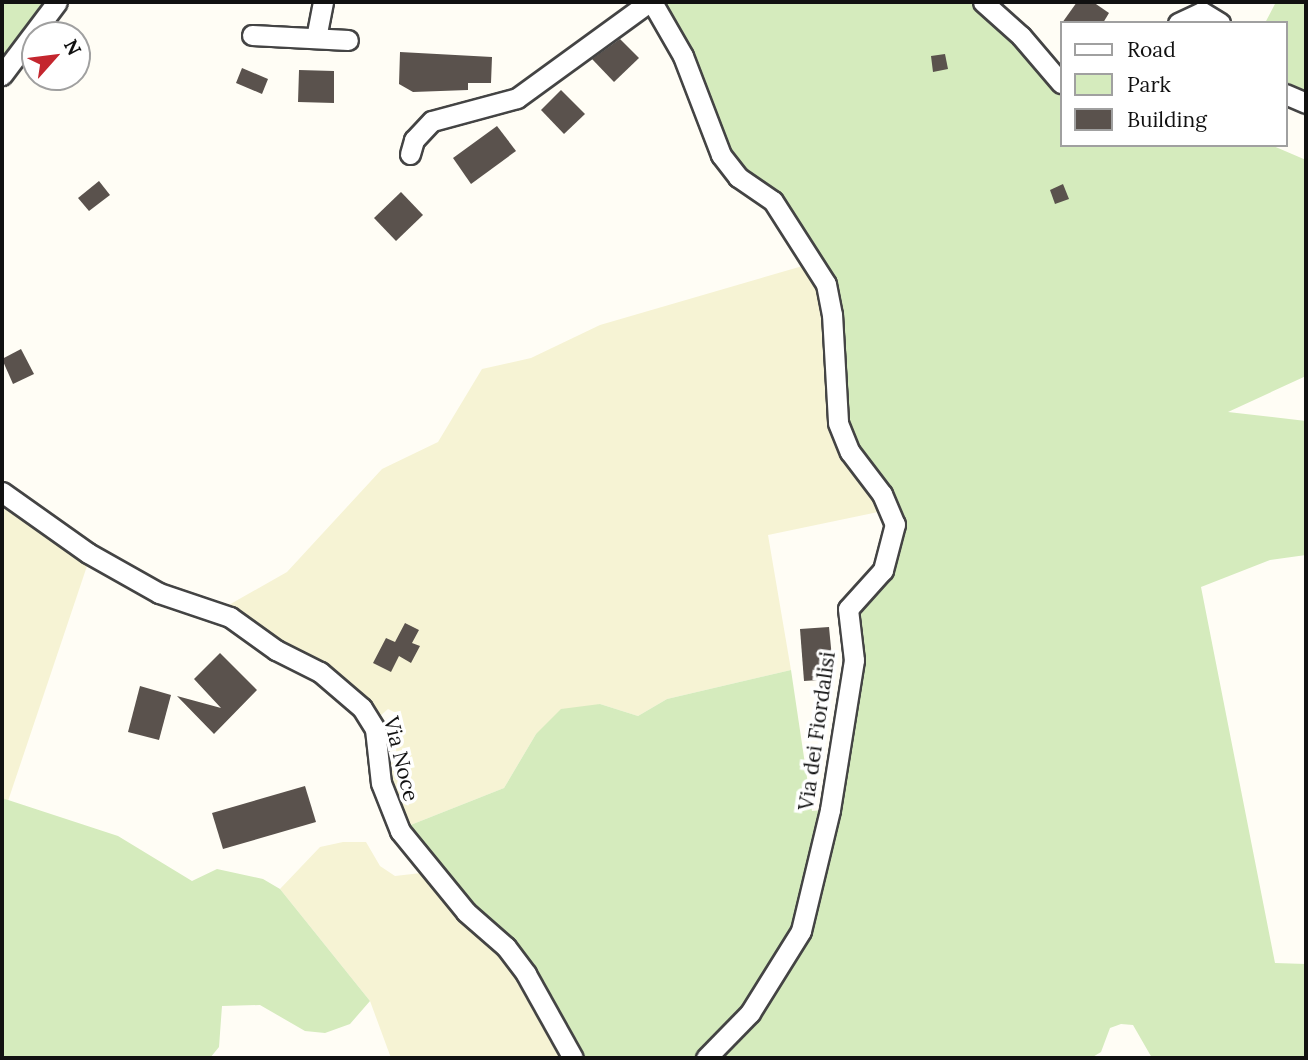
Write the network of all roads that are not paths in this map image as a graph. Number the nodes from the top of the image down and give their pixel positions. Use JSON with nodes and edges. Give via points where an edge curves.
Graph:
{"nodes":[{"id":1,"x":57,"y":2,"type":"edge"},
{"id":2,"x":323,"y":2,"type":"edge"},
{"id":3,"x":650,"y":2,"type":"edge"},
{"id":4,"x":983,"y":2,"type":"edge"},
{"id":5,"x":1182,"y":21,"type":"edge"},
{"id":6,"x":1217,"y":21,"type":"edge"},
{"id":7,"x":252,"y":34,"type":"dead end"},
{"id":8,"x":316,"y":38,"type":"junction"},
{"id":9,"x":348,"y":40,"type":"dead end"},
{"id":10,"x":2,"y":75,"type":"edge"},
{"id":11,"x":1060,"y":82,"type":"edge"},
{"id":12,"x":1287,"y":95,"type":"edge"},
{"id":13,"x":1306,"y":103,"type":"edge"},
{"id":14,"x":410,"y":154,"type":"dead end"},
{"id":15,"x":2,"y":492,"type":"edge"},
{"id":16,"x":573,"y":1058,"type":"edge"},
{"id":17,"x":706,"y":1058,"type":"edge"}],
"edges":[{"from":1,"to":10,"type":"street"},
{"from":2,"to":8,"type":"street"},
{"from":3,"to":14,"type":"street","via":[[517,99],[432,121],[414,140]]},
{"from":3,"to":17,"type":"street","name":"Via dei Fiordalisi","via":[[683,56],[721,155],[738,177],[773,201],[825,284],[832,314],[838,423],[850,452],[882,494],[895,524],[883,570],[848,609],[854,660],[830,810],[807,913],[796,943],[750,1013]]},
{"from":4,"to":11,"type":"street","via":[[1021,36]]},
{"from":5,"to":6,"type":"street","via":[[1202,12]]},
{"from":7,"to":8,"type":"street"},
{"from":8,"to":9,"type":"street"},
{"from":12,"to":13,"type":"street"},
{"from":15,"to":16,"type":"street","name":"Via Noce","via":[[88,553],[159,593],[230,617],[276,650],[320,672],[362,708],[375,729],[381,783],[400,831],[466,912],[506,947]]}]}
